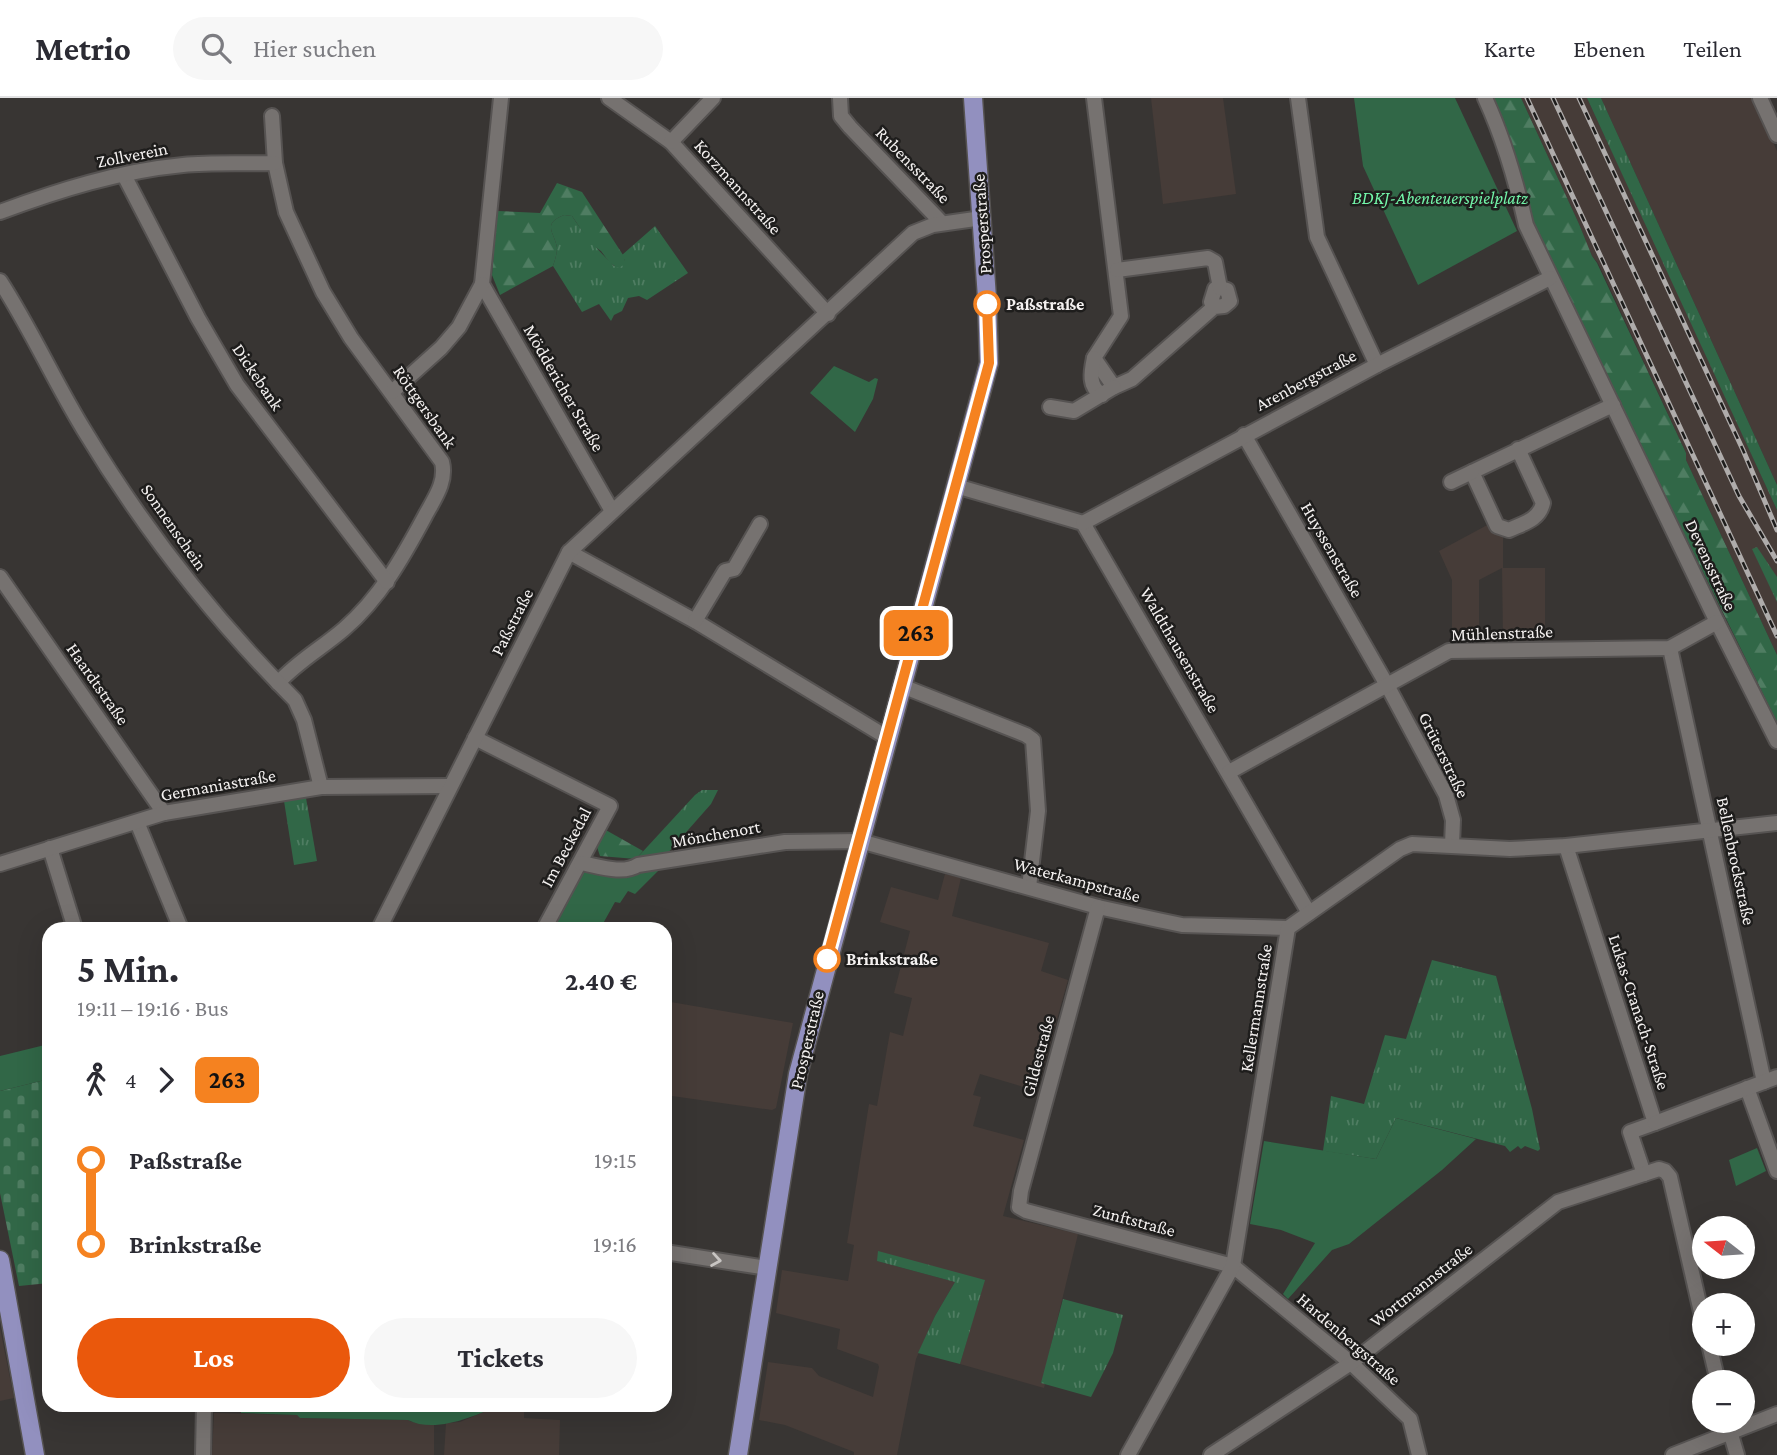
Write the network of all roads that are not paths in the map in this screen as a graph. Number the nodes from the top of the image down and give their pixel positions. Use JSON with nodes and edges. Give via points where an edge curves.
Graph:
{"nodes":[{"id":1,"x":501,"y":98,"type":"edge"},
{"id":2,"x":609,"y":98,"type":"edge"},
{"id":3,"x":713,"y":98,"type":"edge"},
{"id":4,"x":840,"y":98,"type":"edge"},
{"id":5,"x":972,"y":98,"type":"edge"},
{"id":6,"x":1094,"y":98,"type":"edge"},
{"id":7,"x":1298,"y":98,"type":"edge"},
{"id":8,"x":1485,"y":98,"type":"edge"},
{"id":9,"x":1760,"y":98,"type":"edge"},
{"id":10,"x":272,"y":116,"type":"dead end"},
{"id":11,"x":1777,"y":135,"type":"edge"},
{"id":12,"x":671,"y":142,"type":"junction"},
{"id":13,"x":275,"y":163,"type":"junction"},
{"id":14,"x":124,"y":175,"type":"junction"},
{"id":15,"x":0,"y":212,"type":"edge"},
{"id":16,"x":982,"y":218,"type":"junction"},
{"id":17,"x":942,"y":223,"type":"junction"},
{"id":18,"x":1117,"y":270,"type":"junction"},
{"id":19,"x":1550,"y":278,"type":"junction"},
{"id":20,"x":0,"y":281,"type":"edge"},
{"id":21,"x":482,"y":284,"type":"junction"},
{"id":22,"x":828,"y":314,"type":"junction"},
{"id":23,"x":1377,"y":365,"type":"junction"},
{"id":24,"x":1108,"y":391,"type":"junction"},
{"id":25,"x":392,"y":392,"type":"junction"},
{"id":26,"x":1613,"y":405,"type":"junction"},
{"id":27,"x":1051,"y":407,"type":"dead end"},
{"id":28,"x":1244,"y":435,"type":"junction"},
{"id":29,"x":1518,"y":449,"type":"junction"},
{"id":30,"x":1472,"y":472,"type":"junction"},
{"id":31,"x":1451,"y":482,"type":"dead end"},
{"id":32,"x":956,"y":486,"type":"junction"},
{"id":33,"x":612,"y":511,"type":"junction"},
{"id":34,"x":1083,"y":523,"type":"junction"},
{"id":35,"x":760,"y":524,"type":"dead end"},
{"id":36,"x":569,"y":552,"type":"junction"},
{"id":37,"x":0,"y":577,"type":"edge"},
{"id":38,"x":387,"y":582,"type":"junction"},
{"id":39,"x":695,"y":621,"type":"junction"},
{"id":40,"x":1717,"y":622,"type":"junction"},
{"id":41,"x":1670,"y":648,"type":"junction"},
{"id":42,"x":278,"y":682,"type":"junction"},
{"id":43,"x":1387,"y":685,"type":"junction"},
{"id":44,"x":902,"y":687,"type":"junction"},
{"id":45,"x":475,"y":738,"type":"junction"},
{"id":46,"x":888,"y":738,"type":"junction"},
{"id":47,"x":1777,"y":741,"type":"edge"},
{"id":48,"x":1229,"y":772,"type":"junction"},
{"id":49,"x":450,"y":786,"type":"junction"},
{"id":50,"x":321,"y":787,"type":"junction"},
{"id":51,"x":164,"y":813,"type":"junction"},
{"id":52,"x":137,"y":822,"type":"junction"},
{"id":53,"x":1777,"y":822,"type":"edge"},
{"id":54,"x":1710,"y":830,"type":"junction"},
{"id":55,"x":860,"y":841,"type":"junction"},
{"id":56,"x":1452,"y":845,"type":"junction"},
{"id":57,"x":1566,"y":846,"type":"junction"},
{"id":58,"x":50,"y":848,"type":"junction"},
{"id":59,"x":581,"y":863,"type":"junction"},
{"id":60,"x":0,"y":864,"type":"edge"},
{"id":61,"x":1029,"y":887,"type":"junction"},
{"id":62,"x":1098,"y":907,"type":"junction"},
{"id":63,"x":1308,"y":913,"type":"junction"},
{"id":64,"x":73,"y":922,"type":"edge"},
{"id":65,"x":178,"y":922,"type":"edge"},
{"id":66,"x":382,"y":922,"type":"edge"},
{"id":67,"x":548,"y":922,"type":"edge"},
{"id":68,"x":1288,"y":928,"type":"junction"},
{"id":69,"x":1770,"y":1080,"type":"edge"},
{"id":70,"x":1747,"y":1088,"type":"junction"},
{"id":71,"x":1655,"y":1123,"type":"junction"},
{"id":72,"x":1777,"y":1171,"type":"edge"},
{"id":73,"x":1644,"y":1174,"type":"junction"},
{"id":74,"x":1026,"y":1211,"type":"joint"},
{"id":75,"x":672,"y":1253,"type":"edge"},
{"id":76,"x":0,"y":1260,"type":"edge"},
{"id":77,"x":1233,"y":1266,"type":"junction"},
{"id":78,"x":766,"y":1268,"type":"junction"},
{"id":79,"x":1697,"y":1293,"type":"edge"},
{"id":80,"x":1352,"y":1363,"type":"junction"},
{"id":81,"x":204,"y":1412,"type":"edge"},
{"id":82,"x":1777,"y":1414,"type":"edge"},
{"id":83,"x":1755,"y":1420,"type":"edge"},
{"id":84,"x":29,"y":1421,"type":"junction"},
{"id":85,"x":1716,"y":1433,"type":"edge"},
{"id":86,"x":1730,"y":1433,"type":"edge"},
{"id":87,"x":28,"y":1455,"type":"edge"},
{"id":88,"x":35,"y":1455,"type":"edge"},
{"id":89,"x":202,"y":1455,"type":"edge"},
{"id":90,"x":738,"y":1455,"type":"edge"},
{"id":91,"x":1128,"y":1455,"type":"edge"},
{"id":92,"x":1211,"y":1455,"type":"edge"},
{"id":93,"x":1419,"y":1455,"type":"edge"},
{"id":94,"x":1673,"y":1455,"type":"edge"},
{"id":95,"x":1737,"y":1455,"type":"edge"}],
"edges":[{"from":1,"to":21,"type":"street"},
{"from":2,"to":12,"type":"street","name":"Korzmannstraße"},
{"from":3,"to":12,"type":"street"},
{"from":4,"to":17,"type":"street","name":"Rubensstraße","via":[[841,116]]},
{"from":5,"to":16,"type":"main road","name":"Prosperstraße"},
{"from":6,"to":18,"type":"street"},
{"from":7,"to":23,"type":"street","via":[[1318,237]]},
{"from":8,"to":19,"type":"street","name":"Devensstraße","via":[[1516,181],[1526,225]]},
{"from":9,"to":11,"type":"street"},
{"from":10,"to":13,"type":"street","name":"Röttgersbank"},
{"from":12,"to":22,"type":"street","name":"Korzmannstraße"},
{"from":13,"to":14,"type":"street","name":"Zollverein","via":[[184,165]]},
{"from":13,"to":25,"type":"street","name":"Röttgersbank","via":[[286,212],[323,292]]},
{"from":14,"to":15,"type":"street","name":"Zollverein"},
{"from":14,"to":38,"type":"street","name":"Dickebank","via":[[237,385]]},
{"from":16,"to":17,"type":"street","name":"Paßstraße"},
{"from":16,"to":32,"type":"main road","name":"Prosperstraße","via":[[989,363]]},
{"from":17,"to":22,"type":"street","name":"Paßstraße","via":[[913,233]]},
{"from":18,"to":24,"type":"street","via":[[1121,316],[1094,358]]},
{"from":18,"to":24,"type":"street","via":[[1209,258],[1215,262],[1220,288],[1227,290],[1230,302],[1214,307],[1132,379]]},
{"from":19,"to":23,"type":"street","name":"Arenbergstraße"},
{"from":19,"to":26,"type":"street","name":"Devensstraße"},
{"from":20,"to":42,"type":"street","name":"Sonnenschein","via":[[85,432],[126,493],[202,600]]},
{"from":21,"to":25,"type":"street","via":[[459,327]]},
{"from":21,"to":33,"type":"street","name":"Möddericher Straße"},
{"from":22,"to":33,"type":"street","name":"Paßstraße"},
{"from":23,"to":28,"type":"street","name":"Arenbergstraße"},
{"from":24,"to":27,"type":"street","via":[[1074,411]]},
{"from":25,"to":38,"type":"street","name":"Röttgersbank","via":[[444,471]]},
{"from":26,"to":29,"type":"street"},
{"from":26,"to":40,"type":"street","name":"Devensstraße"},
{"from":28,"to":34,"type":"street","name":"Arenbergstraße"},
{"from":28,"to":43,"type":"street","name":"Huyssenstraße"},
{"from":29,"to":30,"type":"street"},
{"from":29,"to":30,"type":"street","via":[[1544,503],[1534,519],[1509,530],[1497,526]]},
{"from":30,"to":31,"type":"street"},
{"from":32,"to":34,"type":"street"},
{"from":32,"to":44,"type":"main road","name":"Prosperstraße"},
{"from":33,"to":36,"type":"street","name":"Paßstraße"},
{"from":34,"to":48,"type":"street","name":"Waldthausenstraße"},
{"from":35,"to":39,"type":"street"},
{"from":36,"to":39,"type":"street"},
{"from":36,"to":45,"type":"street","name":"Paßstraße"},
{"from":37,"to":51,"type":"street","name":"Haardtstraße"},
{"from":38,"to":42,"type":"street","name":"Röttgersbank","via":[[344,629]]},
{"from":39,"to":46,"type":"street"},
{"from":40,"to":41,"type":"street","name":"Mühlenstraße"},
{"from":40,"to":47,"type":"street","name":"Devensstraße"},
{"from":41,"to":43,"type":"street","name":"Mühlenstraße","via":[[1449,651]]},
{"from":41,"to":54,"type":"street","name":"Bellenbrockstraße"},
{"from":42,"to":50,"type":"street","name":"Sonnenschein","via":[[295,699],[304,720]]},
{"from":43,"to":48,"type":"street","name":"Mühlenstraße"},
{"from":43,"to":56,"type":"street","name":"Grüterstraße","via":[[1446,795],[1453,820]]},
{"from":44,"to":46,"type":"main road","name":"Prosperstraße"},
{"from":44,"to":61,"type":"street","via":[[1033,740],[1038,811]]},
{"from":45,"to":49,"type":"street","name":"Paßstraße"},
{"from":45,"to":59,"type":"street","name":"Im Beckedal","via":[[610,806]]},
{"from":46,"to":55,"type":"main road","name":"Prosperstraße"},
{"from":48,"to":63,"type":"street","name":"Waldthausenstraße"},
{"from":49,"to":50,"type":"street","name":"Germaniastraße"},
{"from":49,"to":66,"type":"street","name":"Paßstraße"},
{"from":50,"to":51,"type":"street","name":"Germaniastraße"},
{"from":51,"to":52,"type":"street","name":"Germaniastraße"},
{"from":52,"to":58,"type":"street","name":"Germaniastraße"},
{"from":52,"to":65,"type":"street"},
{"from":53,"to":54,"type":"street","name":"Kellermannstraße"},
{"from":54,"to":57,"type":"street","name":"Kellermannstraße"},
{"from":54,"to":69,"type":"street","name":"Bellenbrockstraße"},
{"from":55,"to":59,"type":"street","name":"Mönchenort","via":[[785,842],[638,864],[632,869]]},
{"from":55,"to":61,"type":"street","name":"Waterkampstraße"},
{"from":55,"to":78,"type":"main road","name":"Prosperstraße","via":[[798,1074]]},
{"from":56,"to":57,"type":"street","name":"Kellermannstraße"},
{"from":56,"to":63,"type":"street","name":"Kellermannstraße","via":[[1406,846]]},
{"from":57,"to":71,"type":"street","name":"Lukas-Cranach-Straße"},
{"from":58,"to":60,"type":"street","name":"Germaniastraße"},
{"from":58,"to":64,"type":"street"},
{"from":59,"to":67,"type":"street","name":"Im Beckedal"},
{"from":61,"to":62,"type":"street","name":"Waterkampstraße"},
{"from":62,"to":68,"type":"street","name":"Waterkampstraße","via":[[1182,925]]},
{"from":62,"to":74,"type":"street","name":"Gildestraße","via":[[1020,1191],[1019,1205]]},
{"from":63,"to":68,"type":"street","name":"Kellermannstraße"},
{"from":68,"to":77,"type":"street","name":"Kellermannstraße"},
{"from":69,"to":70,"type":"street"},
{"from":70,"to":71,"type":"street"},
{"from":70,"to":72,"type":"street"},
{"from":71,"to":73,"type":"street","via":[[1630,1132]]},
{"from":73,"to":79,"type":"street","name":"Wortmannstraße","via":[[1659,1169],[1670,1177]]},
{"from":73,"to":80,"type":"street","name":"Wortmannstraße","via":[[1558,1202]]},
{"from":74,"to":77,"type":"street","name":"Zunftstraße"},
{"from":75,"to":78,"type":"street","one_way":true},
{"from":76,"to":84,"type":"main road"},
{"from":77,"to":80,"type":"street","name":"Hardenbergstraße"},
{"from":77,"to":91,"type":"street","name":"Kellermannstraße"},
{"from":78,"to":90,"type":"main road","name":"Prosperstraße"},
{"from":80,"to":92,"type":"street","name":"Wortmannstraße"},
{"from":80,"to":93,"type":"street","name":"Hardenbergstraße","via":[[1410,1419]]},
{"from":81,"to":89,"type":"street"},
{"from":82,"to":83,"type":"street"},
{"from":84,"to":87,"type":"main road"},
{"from":84,"to":88,"type":"main road"},
{"from":85,"to":94,"type":"street"},
{"from":86,"to":95,"type":"street"}]}
